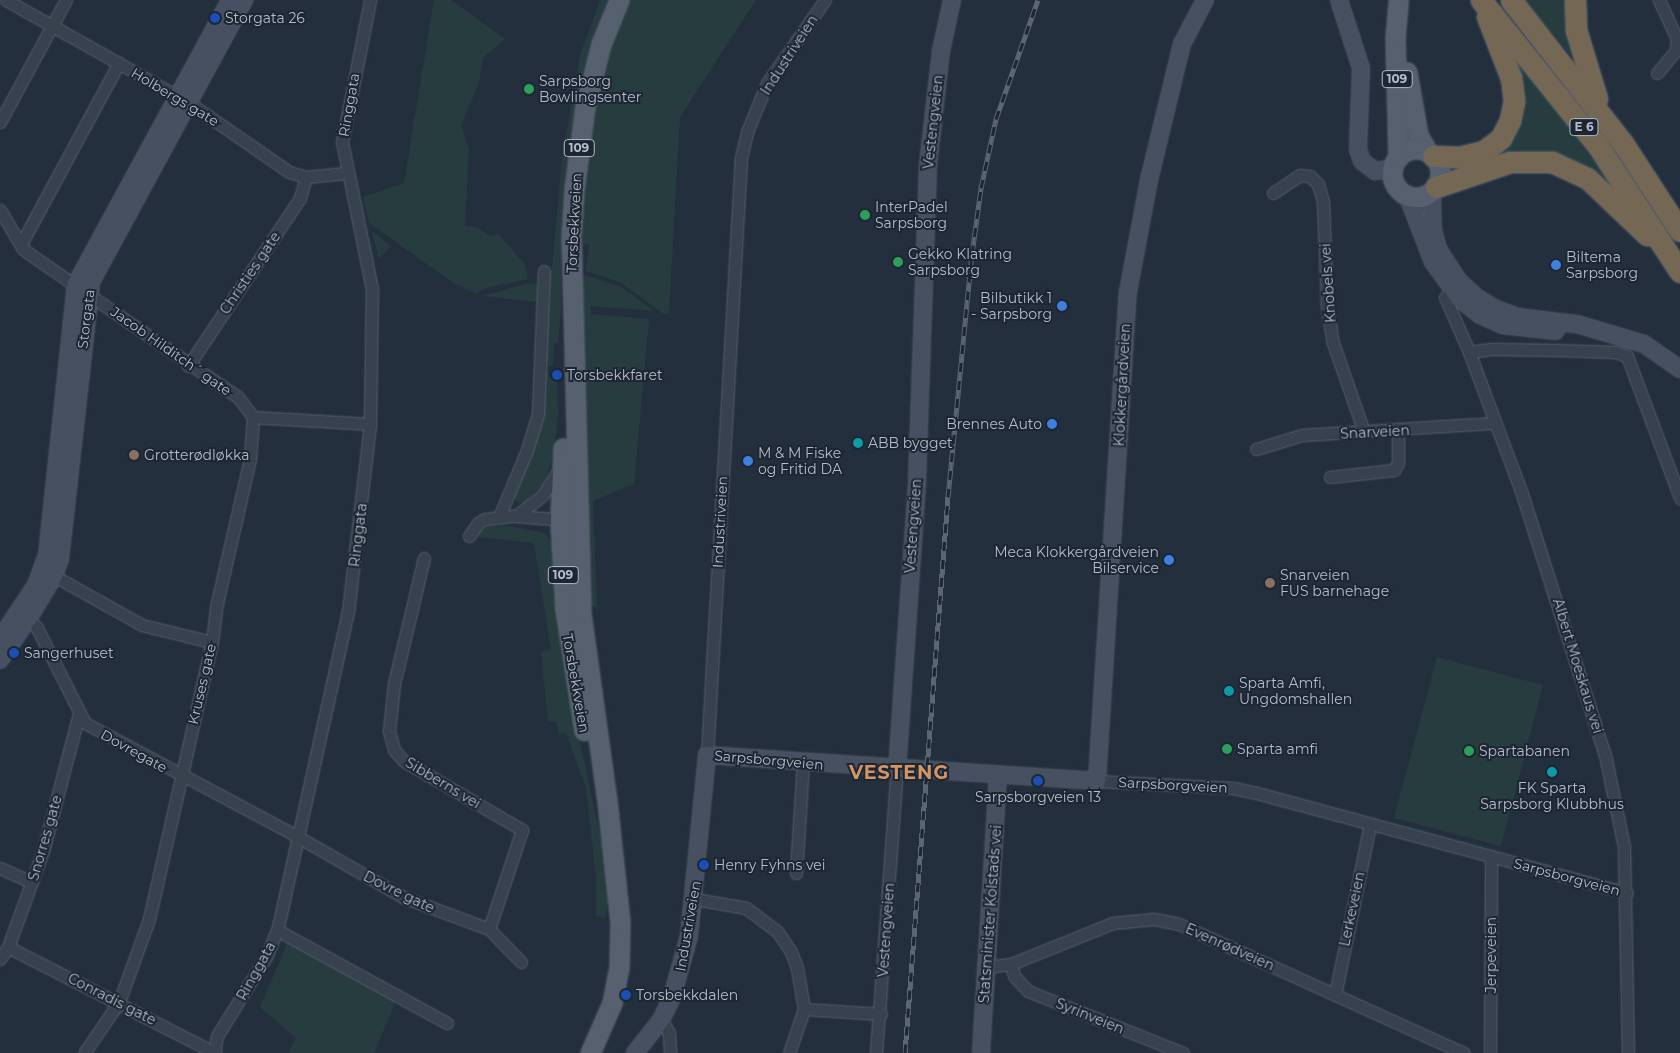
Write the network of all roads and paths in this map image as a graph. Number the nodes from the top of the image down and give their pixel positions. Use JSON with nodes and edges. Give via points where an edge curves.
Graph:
{"nodes":[{"id":1,"x":6,"y":0,"type":"edge"},
{"id":2,"x":66,"y":0,"type":"edge"},
{"id":3,"x":230,"y":0,"type":"edge"},
{"id":4,"x":244,"y":0,"type":"edge"},
{"id":5,"x":370,"y":0,"type":"edge"},
{"id":6,"x":619,"y":0,"type":"edge"},
{"id":7,"x":825,"y":0,"type":"edge"},
{"id":8,"x":952,"y":0,"type":"edge"},
{"id":9,"x":1205,"y":0,"type":"edge"},
{"id":10,"x":1339,"y":0,"type":"edge"},
{"id":11,"x":1398,"y":0,"type":"edge"},
{"id":12,"x":1410,"y":0,"type":"edge"},
{"id":13,"x":1480,"y":0,"type":"edge"},
{"id":14,"x":1511,"y":0,"type":"edge"},
{"id":15,"x":1575,"y":0,"type":"edge"},
{"id":16,"x":1659,"y":0,"type":"edge"},
{"id":17,"x":52,"y":26,"type":"junction"},
{"id":18,"x":119,"y":63,"type":"junction"},
{"id":19,"x":1657,"y":73,"type":"dead end"},
{"id":20,"x":183,"y":99,"type":"junction"},
{"id":21,"x":1603,"y":116,"type":"junction"},
{"id":22,"x":0,"y":122,"type":"edge"},
{"id":23,"x":1430,"y":154,"type":"junction"},
{"id":24,"x":1396,"y":163,"type":"junction"},
{"id":25,"x":346,"y":173,"type":"junction"},
{"id":26,"x":306,"y":177,"type":"junction"},
{"id":27,"x":1434,"y":189,"type":"junction"},
{"id":28,"x":1273,"y":193,"type":"dead end"},
{"id":29,"x":1407,"y":195,"type":"junction"},
{"id":30,"x":0,"y":210,"type":"edge"},
{"id":31,"x":1680,"y":231,"type":"edge"},
{"id":32,"x":21,"y":244,"type":"junction"},
{"id":33,"x":1677,"y":267,"type":"edge"},
{"id":34,"x":544,"y":271,"type":"dead end"},
{"id":35,"x":82,"y":289,"type":"junction"},
{"id":36,"x":1444,"y":297,"type":"dead end"},
{"id":37,"x":571,"y":302,"type":"junction"},
{"id":38,"x":1601,"y":331,"type":"junction"},
{"id":39,"x":1469,"y":352,"type":"junction"},
{"id":40,"x":188,"y":366,"type":"junction"},
{"id":41,"x":1680,"y":369,"type":"edge"},
{"id":42,"x":253,"y":417,"type":"junction"},
{"id":43,"x":1495,"y":423,"type":"junction"},
{"id":44,"x":370,"y":424,"type":"junction"},
{"id":45,"x":1398,"y":431,"type":"junction"},
{"id":46,"x":1364,"y":432,"type":"junction"},
{"id":47,"x":1256,"y":449,"type":"dead end"},
{"id":48,"x":563,"y":462,"type":"junction"},
{"id":49,"x":1330,"y":477,"type":"dead end"},
{"id":50,"x":1680,"y":498,"type":"edge"},
{"id":51,"x":516,"y":516,"type":"junction"},
{"id":52,"x":499,"y":517,"type":"junction"},
{"id":53,"x":568,"y":520,"type":"junction"},
{"id":54,"x":470,"y":536,"type":"dead end"},
{"id":55,"x":424,"y":558,"type":"dead end"},
{"id":56,"x":48,"y":573,"type":"junction"},
{"id":57,"x":24,"y":615,"type":"junction"},
{"id":58,"x":0,"y":639,"type":"edge"},
{"id":59,"x":212,"y":642,"type":"junction"},
{"id":60,"x":0,"y":660,"type":"edge"},
{"id":61,"x":78,"y":714,"type":"junction"},
{"id":62,"x":707,"y":755,"type":"junction"},
{"id":63,"x":803,"y":762,"type":"junction"},
{"id":64,"x":897,"y":770,"type":"junction"},
{"id":65,"x":998,"y":776,"type":"junction"},
{"id":66,"x":183,"y":777,"type":"junction"},
{"id":67,"x":1097,"y":781,"type":"junction"},
{"id":68,"x":1370,"y":824,"type":"junction"},
{"id":69,"x":300,"y":838,"type":"junction"},
{"id":70,"x":1491,"y":856,"type":"junction"},
{"id":71,"x":0,"y":868,"type":"edge"},
{"id":72,"x":796,"y":873,"type":"dead end"},
{"id":73,"x":32,"y":882,"type":"junction"},
{"id":74,"x":1627,"y":893,"type":"junction"},
{"id":75,"x":695,"y":899,"type":"junction"},
{"id":76,"x":489,"y":929,"type":"junction"},
{"id":77,"x":277,"y":930,"type":"junction"},
{"id":78,"x":8,"y":947,"type":"junction"},
{"id":79,"x":0,"y":959,"type":"edge"},
{"id":80,"x":521,"y":962,"type":"dead end"},
{"id":81,"x":1011,"y":964,"type":"junction"},
{"id":82,"x":986,"y":967,"type":"junction"},
{"id":83,"x":1335,"y":995,"type":"junction"},
{"id":84,"x":119,"y":1002,"type":"junction"},
{"id":85,"x":804,"y":1009,"type":"junction"},
{"id":86,"x":881,"y":1014,"type":"junction"},
{"id":87,"x":661,"y":1020,"type":"junction"},
{"id":88,"x":447,"y":1022,"type":"dead end"},
{"id":89,"x":594,"y":1045,"type":"edge"},
{"id":90,"x":84,"y":1053,"type":"edge"},
{"id":91,"x":214,"y":1053,"type":"edge"},
{"id":92,"x":584,"y":1053,"type":"edge"},
{"id":93,"x":635,"y":1053,"type":"edge"},
{"id":94,"x":670,"y":1053,"type":"edge"},
{"id":95,"x":789,"y":1053,"type":"edge"},
{"id":96,"x":876,"y":1053,"type":"edge"},
{"id":97,"x":981,"y":1053,"type":"edge"},
{"id":98,"x":1183,"y":1053,"type":"edge"},
{"id":99,"x":1464,"y":1053,"type":"edge"},
{"id":100,"x":1490,"y":1053,"type":"edge"},
{"id":101,"x":1628,"y":1053,"type":"edge"}],
"edges":[{"from":1,"to":17,"type":"street","name":"Holbergs gate"},
{"from":2,"to":17,"type":"street"},
{"from":3,"to":20,"type":"street","name":"Storgata"},
{"from":4,"to":20,"type":"street","name":"Storgata"},
{"from":5,"to":25,"type":"street","name":"Ringgata","via":[[343,127]]},
{"from":6,"to":37,"type":"main road","name":"Torsbekkveien","number":"109","via":[[602,44],[585,107],[574,190]]},
{"from":7,"to":62,"type":"street","name":"Industriveien","via":[[767,84],[747,132],[741,158]]},
{"from":8,"to":64,"type":"street","name":"Vestengveien","via":[[941,51],[928,165],[917,481]]},
{"from":9,"to":67,"type":"street","name":"Klokkergårdveien","via":[[1182,44],[1149,180],[1128,292]]},
{"from":10,"to":24,"type":"street","via":[[1361,68],[1358,149],[1362,161],[1376,171]]},
{"from":11,"to":24,"type":"main road","number":"109","via":[[1395,38]]},
{"from":12,"to":23,"type":"main road","number":"109","via":[[1408,76],[1418,135]]},
{"from":13,"to":23,"type":"highway","number":"E 6","via":[[1511,78],[1514,101],[1510,120],[1501,138],[1484,151],[1460,157]]},
{"from":13,"to":33,"type":"highway","number":"E 6","via":[[1598,146]]},
{"from":14,"to":21,"type":"highway","number":"E 6"},
{"from":15,"to":21,"type":"highway","number":"E 6","via":[[1579,42]]},
{"from":16,"to":19,"type":"street","via":[[1677,39],[1676,50]]},
{"from":17,"to":18,"type":"street","name":"Holbergs gate"},
{"from":17,"to":22,"type":"street"},
{"from":18,"to":20,"type":"street","name":"Holbergs gate"},
{"from":18,"to":32,"type":"street"},
{"from":20,"to":26,"type":"street","name":"Holbergs gate","via":[[289,172]]},
{"from":20,"to":35,"type":"street","name":"Storgata"},
{"from":21,"to":31,"type":"highway","number":"E 6"},
{"from":23,"to":24,"type":"main road","via":[[1412,150]]},
{"from":23,"to":27,"type":"main road","number":"109","via":[[1440,171]]},
{"from":24,"to":29,"type":"main road","number":"109","via":[[1395,184]]},
{"from":25,"to":26,"type":"street","name":"Holbergs gate"},
{"from":25,"to":44,"type":"street","name":"Ringgata","via":[[372,289]]},
{"from":26,"to":40,"type":"street","name":"Christies gate","via":[[300,198]]},
{"from":27,"to":29,"type":"main road","via":[[1417,197]]},
{"from":27,"to":33,"type":"highway","number":"E 6","via":[[1510,162],[1539,160],[1565,166],[1599,188]]},
{"from":27,"to":38,"type":"street","via":[[1433,230],[1438,249],[1459,282],[1476,297],[1518,317],[1577,324]]},
{"from":28,"to":46,"type":"street","name":"Knobels vei","via":[[1300,175],[1310,176],[1318,184],[1323,201],[1327,306],[1333,343]]},
{"from":29,"to":38,"type":"street","via":[[1438,271],[1470,308],[1492,322],[1517,329]]},
{"from":30,"to":32,"type":"street","name":"Jacob Hilditch´ gate"},
{"from":32,"to":35,"type":"street","name":"Jacob Hilditch´ gate","via":[[34,258]]},
{"from":34,"to":52,"type":"street","name":"Torsbekkveien","via":[[538,413],[527,450]]},
{"from":35,"to":40,"type":"street","name":"Jacob Hilditch´ gate"},
{"from":35,"to":56,"type":"street","name":"Storgata"},
{"from":36,"to":39,"type":"street","name":"Albert Moeskaus vei"},
{"from":37,"to":48,"type":"main road","name":"Torsbekkveien","number":"109","via":[[566,341]]},
{"from":37,"to":53,"type":"main road","name":"Torsbekkveien","number":"109"},
{"from":38,"to":41,"type":"street","via":[[1653,347]]},
{"from":39,"to":43,"type":"street","name":"Albert Moeskaus vei"},
{"from":39,"to":50,"type":"street","via":[[1556,350],[1615,352],[1627,356]]},
{"from":40,"to":42,"type":"street","name":"Jacob Hilditch´ gate","via":[[238,397]]},
{"from":42,"to":44,"type":"street"},
{"from":42,"to":59,"type":"street","name":"Kruses gate","via":[[250,459],[216,602]]},
{"from":43,"to":45,"type":"street","name":"Snarveien"},
{"from":43,"to":74,"type":"street","name":"Albert Moeskaus vei","via":[[1570,637],[1605,755],[1624,847]]},
{"from":44,"to":69,"type":"street","name":"Ringgata","via":[[348,612]]},
{"from":45,"to":46,"type":"street","name":"Snarveien"},
{"from":45,"to":49,"type":"street","via":[[1398,463],[1394,470]]},
{"from":46,"to":47,"type":"street","name":"Snarveien","via":[[1302,434]]},
{"from":48,"to":51,"type":"street","name":"Torsbekkveien","via":[[543,496]]},
{"from":48,"to":53,"type":"main road","name":"Torsbekkveien","number":"109"},
{"from":51,"to":52,"type":"street"},
{"from":51,"to":53,"type":"street"},
{"from":52,"to":54,"type":"street","via":[[478,523]]},
{"from":53,"to":89,"type":"main road","name":"Torsbekkveien","number":"109","via":[[619,901],[620,946],[612,1003]]},
{"from":55,"to":76,"type":"street","name":"Sibberns vei","via":[[394,684],[389,732],[394,750],[404,761],[522,830]]},
{"from":56,"to":57,"type":"street","name":"Storgata"},
{"from":56,"to":59,"type":"street","via":[[142,625]]},
{"from":57,"to":58,"type":"street","name":"Storgata"},
{"from":57,"to":60,"type":"street","name":"Storgata"},
{"from":57,"to":61,"type":"street","name":"Dovregate","via":[[36,628]]},
{"from":59,"to":66,"type":"street","name":"Kruses gate"},
{"from":61,"to":66,"type":"street","name":"Dovregate","via":[[85,723]]},
{"from":61,"to":73,"type":"street","name":"Snorres gate"},
{"from":62,"to":63,"type":"street","name":"Sarpsborgveien"},
{"from":62,"to":75,"type":"street","name":"Industriveien"},
{"from":63,"to":64,"type":"street","name":"Sarpsborgveien"},
{"from":63,"to":72,"type":"street"},
{"from":64,"to":65,"type":"street","name":"Sarpsborgveien"},
{"from":64,"to":86,"type":"street","name":"Vestengveien"},
{"from":65,"to":67,"type":"street","name":"Sarpsborgveien"},
{"from":65,"to":82,"type":"street","name":"Statsminister Kolstads vei"},
{"from":66,"to":69,"type":"street","name":"Dovregate"},
{"from":66,"to":84,"type":"street","name":"Kruses gate","via":[[149,919]]},
{"from":67,"to":68,"type":"street","name":"Sarpsborgveien","via":[[1233,788]]},
{"from":68,"to":70,"type":"street","name":"Sarpsborgveien"},
{"from":68,"to":83,"type":"street","name":"Lerkeveien"},
{"from":69,"to":76,"type":"street","name":"Dovre gate","via":[[404,897]]},
{"from":69,"to":77,"type":"street","name":"Ringgata"},
{"from":70,"to":74,"type":"street","name":"Sarpsborgveien"},
{"from":70,"to":100,"type":"street","name":"Jerpeveien"},
{"from":71,"to":73,"type":"street"},
{"from":73,"to":78,"type":"street","name":"Snorres gate"},
{"from":74,"to":101,"type":"street","name":"Albert Moeskaus vei"},
{"from":75,"to":85,"type":"street","via":[[746,908],[777,931],[797,968]]},
{"from":75,"to":87,"type":"street","name":"Industriveien","via":[[680,977]]},
{"from":76,"to":80,"type":"street","name":"Dovre gate"},
{"from":77,"to":88,"type":"street"},
{"from":77,"to":91,"type":"street","name":"Ringgata","via":[[266,957],[217,1036]]},
{"from":78,"to":79,"type":"street","name":"Snorres gate"},
{"from":78,"to":84,"type":"street","name":"Conradis gate"},
{"from":81,"to":82,"type":"street","name":"Evenrødveien"},
{"from":81,"to":83,"type":"street","name":"Evenrødveien","via":[[1112,923],[1154,919],[1179,924]]},
{"from":81,"to":98,"type":"street","name":"Syrinveien","via":[[1014,976],[1028,990]]},
{"from":82,"to":97,"type":"street","name":"Statsminister Kolstads vei"},
{"from":83,"to":99,"type":"street","name":"Evenrødveien"},
{"from":84,"to":90,"type":"street","name":"Kruses gate"},
{"from":84,"to":91,"type":"street","name":"Conradis gate"},
{"from":85,"to":86,"type":"street"},
{"from":85,"to":95,"type":"street"},
{"from":86,"to":96,"type":"street","name":"Vestengveien"},
{"from":87,"to":93,"type":"street","name":"Industriveien"},
{"from":87,"to":94,"type":"street","via":[[669,1033]]},
{"from":89,"to":92,"type":"main road","name":"Torsbekkveien","number":"109"}]}
